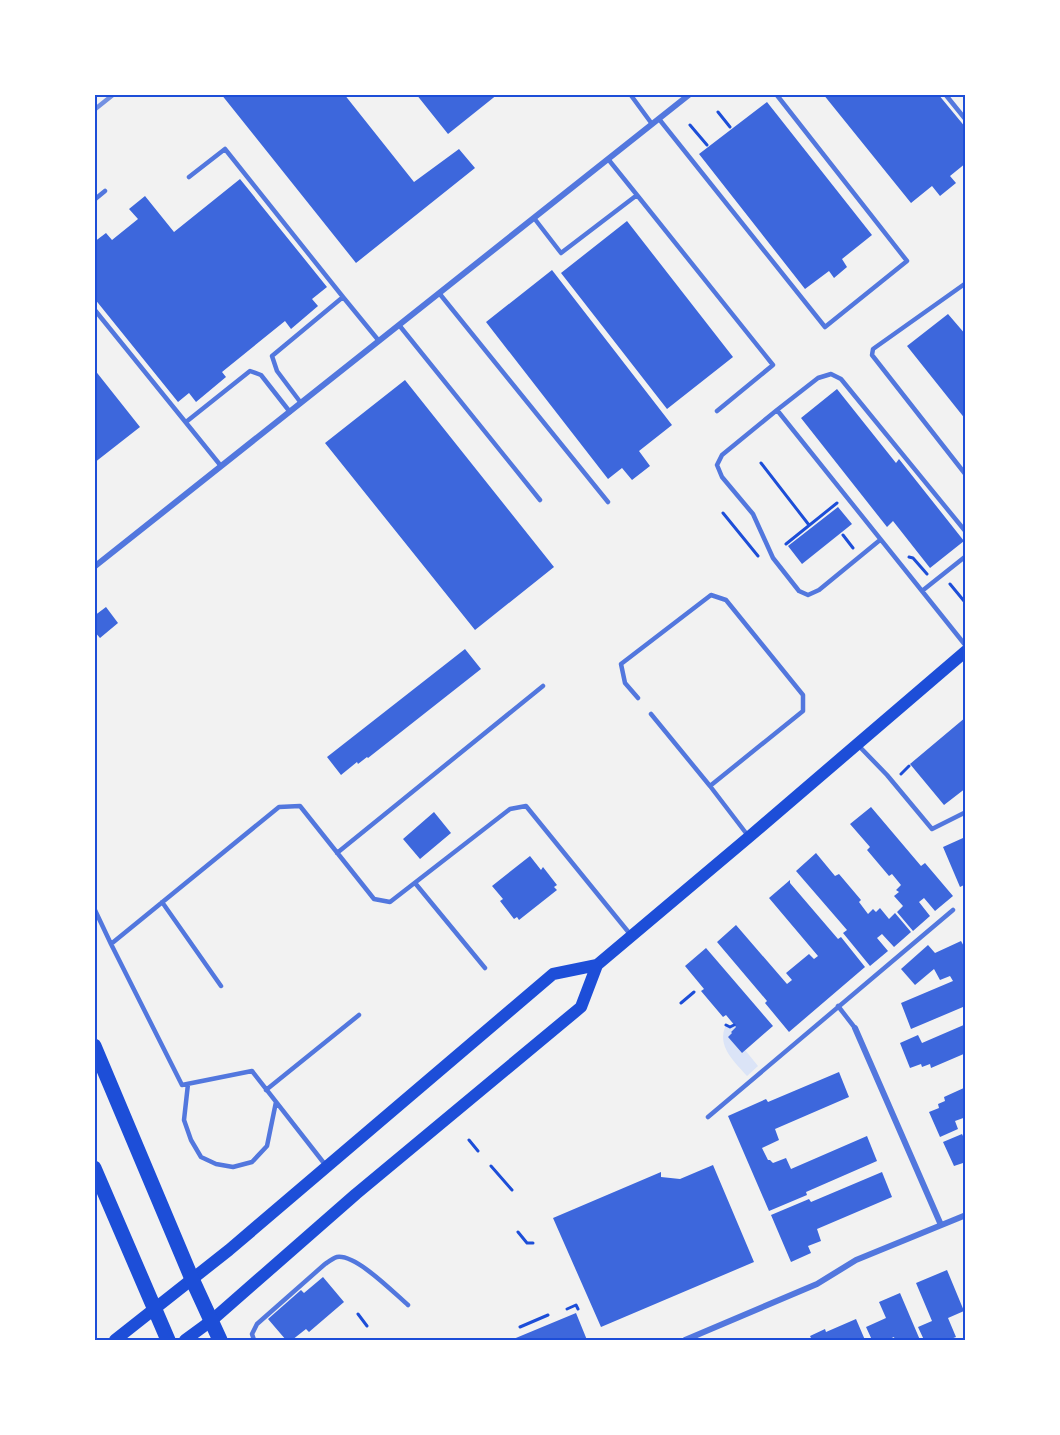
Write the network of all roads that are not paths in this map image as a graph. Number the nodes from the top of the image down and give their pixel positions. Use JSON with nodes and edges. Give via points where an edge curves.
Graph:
{"nodes":[{"id":1,"x":630,"y":94,"type":"edge"},
{"id":2,"x":690,"y":94,"type":"edge"},
{"id":3,"x":776,"y":94,"type":"edge"},
{"id":4,"x":945,"y":94,"type":"edge"},
{"id":5,"x":659,"y":119,"type":"junction"},
{"id":6,"x":966,"y":120,"type":"edge"},
{"id":7,"x":652,"y":124,"type":"junction"},
{"id":8,"x":608,"y":159,"type":"junction"},
{"id":9,"x":189,"y":177,"type":"dead end"},
{"id":10,"x":105,"y":191,"type":"dead end"},
{"id":11,"x":637,"y":195,"type":"junction"},
{"id":12,"x":94,"y":200,"type":"edge"},
{"id":13,"x":534,"y":218,"type":"junction"},
{"id":14,"x":965,"y":285,"type":"edge"},
{"id":15,"x":439,"y":293,"type":"junction"},
{"id":16,"x":343,"y":297,"type":"junction"},
{"id":17,"x":94,"y":309,"type":"edge"},
{"id":18,"x":399,"y":325,"type":"junction"},
{"id":19,"x":379,"y":341,"type":"junction"},
{"id":20,"x":301,"y":403,"type":"junction"},
{"id":21,"x":777,"y":410,"type":"junction"},
{"id":22,"x":717,"y":411,"type":"dead end"},
{"id":23,"x":290,"y":412,"type":"junction"},
{"id":24,"x":186,"y":422,"type":"junction"},
{"id":25,"x":221,"y":466,"type":"junction"},
{"id":26,"x":966,"y":475,"type":"edge"},
{"id":27,"x":540,"y":500,"type":"dead end"},
{"id":28,"x":608,"y":502,"type":"dead end"},
{"id":29,"x":966,"y":532,"type":"edge"},
{"id":30,"x":880,"y":540,"type":"junction"},
{"id":31,"x":966,"y":556,"type":"edge"},
{"id":32,"x":94,"y":567,"type":"edge"},
{"id":33,"x":922,"y":591,"type":"junction"},
{"id":34,"x":966,"y":646,"type":"edge"},
{"id":35,"x":966,"y":651,"type":"edge"},
{"id":36,"x":543,"y":686,"type":"dead end"},
{"id":37,"x":638,"y":698,"type":"dead end"},
{"id":38,"x":651,"y":714,"type":"dead end"},
{"id":39,"x":856,"y":744,"type":"junction"},
{"id":40,"x":711,"y":786,"type":"junction"},
{"id":41,"x":966,"y":812,"type":"edge"},
{"id":42,"x":749,"y":837,"type":"junction"},
{"id":43,"x":337,"y":853,"type":"junction"},
{"id":44,"x":415,"y":883,"type":"junction"},
{"id":45,"x":162,"y":902,"type":"junction"},
{"id":46,"x":94,"y":908,"type":"edge"},
{"id":47,"x":952,"y":910,"type":"dead end"},
{"id":48,"x":631,"y":936,"type":"junction"},
{"id":49,"x":111,"y":944,"type":"junction"},
{"id":50,"x":597,"y":965,"type":"junction"},
{"id":51,"x":485,"y":968,"type":"dead end"},
{"id":52,"x":221,"y":986,"type":"dead end"},
{"id":53,"x":838,"y":1006,"type":"junction"},
{"id":54,"x":359,"y":1015,"type":"dead end"},
{"id":55,"x":855,"y":1028,"type":"joint"},
{"id":56,"x":94,"y":1046,"type":"edge"},
{"id":57,"x":188,"y":1084,"type":"junction"},
{"id":58,"x":266,"y":1089,"type":"junction"},
{"id":59,"x":276,"y":1102,"type":"junction"},
{"id":60,"x":708,"y":1117,"type":"dead end"},
{"id":61,"x":327,"y":1167,"type":"junction"},
{"id":62,"x":94,"y":1168,"type":"edge"},
{"id":63,"x":966,"y":1215,"type":"edge"},
{"id":64,"x":941,"y":1225,"type":"junction"},
{"id":65,"x":192,"y":1279,"type":"junction"},
{"id":66,"x":408,"y":1305,"type":"dead end"},
{"id":67,"x":154,"y":1309,"type":"junction"},
{"id":68,"x":211,"y":1321,"type":"junction"},
{"id":69,"x":690,"y":1340,"type":"edge"},
{"id":70,"x":115,"y":1341,"type":"edge"},
{"id":71,"x":168,"y":1341,"type":"edge"},
{"id":72,"x":184,"y":1341,"type":"edge"},
{"id":73,"x":220,"y":1341,"type":"edge"},
{"id":74,"x":254,"y":1341,"type":"edge"}],
"edges":[{"from":1,"to":7,"type":"lane"},
{"from":2,"to":5,"type":"street"},
{"from":3,"to":5,"type":"lane","via":[[907,261],[825,327]]},
{"from":4,"to":6,"type":"lane"},
{"from":5,"to":7,"type":"street"},
{"from":7,"to":8,"type":"street"},
{"from":8,"to":11,"type":"lane"},
{"from":8,"to":13,"type":"street"},
{"from":9,"to":16,"type":"lane","via":[[225,149]]},
{"from":10,"to":12,"type":"lane"},
{"from":11,"to":13,"type":"lane","via":[[561,253]]},
{"from":11,"to":22,"type":"lane","via":[[773,365]]},
{"from":13,"to":15,"type":"street"},
{"from":14,"to":26,"type":"lane","via":[[873,349],[872,355]]},
{"from":15,"to":18,"type":"street"},
{"from":15,"to":28,"type":"lane"},
{"from":16,"to":19,"type":"lane"},
{"from":16,"to":20,"type":"lane","via":[[272,356],[277,371]]},
{"from":17,"to":24,"type":"lane"},
{"from":18,"to":19,"type":"street"},
{"from":18,"to":27,"type":"lane"},
{"from":19,"to":20,"type":"street"},
{"from":20,"to":23,"type":"street"},
{"from":21,"to":29,"type":"lane","via":[[818,378],[831,374],[841,379]]},
{"from":21,"to":30,"type":"lane"},
{"from":21,"to":30,"type":"lane","via":[[722,455],[717,465],[722,477],[753,514],[773,558],[798,591],[808,595],[819,590]]},
{"from":23,"to":24,"type":"lane","via":[[261,375],[250,371]]},
{"from":23,"to":25,"type":"street"},
{"from":24,"to":25,"type":"lane"},
{"from":25,"to":32,"type":"street"},
{"from":30,"to":33,"type":"lane"},
{"from":31,"to":33,"type":"lane"},
{"from":33,"to":34,"type":"lane"},
{"from":35,"to":39,"type":"main road"},
{"from":36,"to":43,"type":"lane"},
{"from":37,"to":40,"type":"lane","via":[[625,683],[621,664],[711,595],[726,600],[803,695],[803,711]]},
{"from":38,"to":40,"type":"lane"},
{"from":39,"to":41,"type":"lane","via":[[932,829]]},
{"from":39,"to":42,"type":"main road"},
{"from":40,"to":42,"type":"lane"},
{"from":42,"to":48,"type":"main road"},
{"from":43,"to":44,"type":"lane","via":[[374,899],[390,902]]},
{"from":43,"to":45,"type":"lane","via":[[300,806],[279,807]]},
{"from":44,"to":48,"type":"lane","via":[[510,809],[526,806]]},
{"from":44,"to":51,"type":"lane"},
{"from":45,"to":49,"type":"lane"},
{"from":45,"to":52,"type":"lane"},
{"from":46,"to":49,"type":"lane"},
{"from":47,"to":53,"type":"lane"},
{"from":48,"to":50,"type":"main road"},
{"from":49,"to":57,"type":"lane","via":[[182,1085]]},
{"from":50,"to":61,"type":"main road","via":[[553,974]]},
{"from":50,"to":68,"type":"main road","via":[[581,1007]]},
{"from":53,"to":55,"type":"lane"},
{"from":53,"to":60,"type":"lane"},
{"from":54,"to":58,"type":"lane"},
{"from":55,"to":64,"type":"street"},
{"from":56,"to":65,"type":"main road"},
{"from":57,"to":58,"type":"lane","via":[[252,1071]]},
{"from":57,"to":59,"type":"lane","via":[[184,1120],[201,1157],[216,1164],[233,1167],[252,1162],[267,1146]]},
{"from":58,"to":59,"type":"lane"},
{"from":59,"to":61,"type":"lane"},
{"from":61,"to":65,"type":"main road"},
{"from":62,"to":67,"type":"main road"},
{"from":63,"to":64,"type":"street"},
{"from":64,"to":69,"type":"street","via":[[856,1260],[817,1284]]},
{"from":65,"to":67,"type":"main road"},
{"from":65,"to":68,"type":"main road"},
{"from":66,"to":74,"type":"lane","via":[[355,1262],[336,1257],[257,1324],[252,1334]]},
{"from":67,"to":70,"type":"main road"},
{"from":67,"to":71,"type":"main road"},
{"from":68,"to":72,"type":"main road"},
{"from":68,"to":73,"type":"main road"}]}
